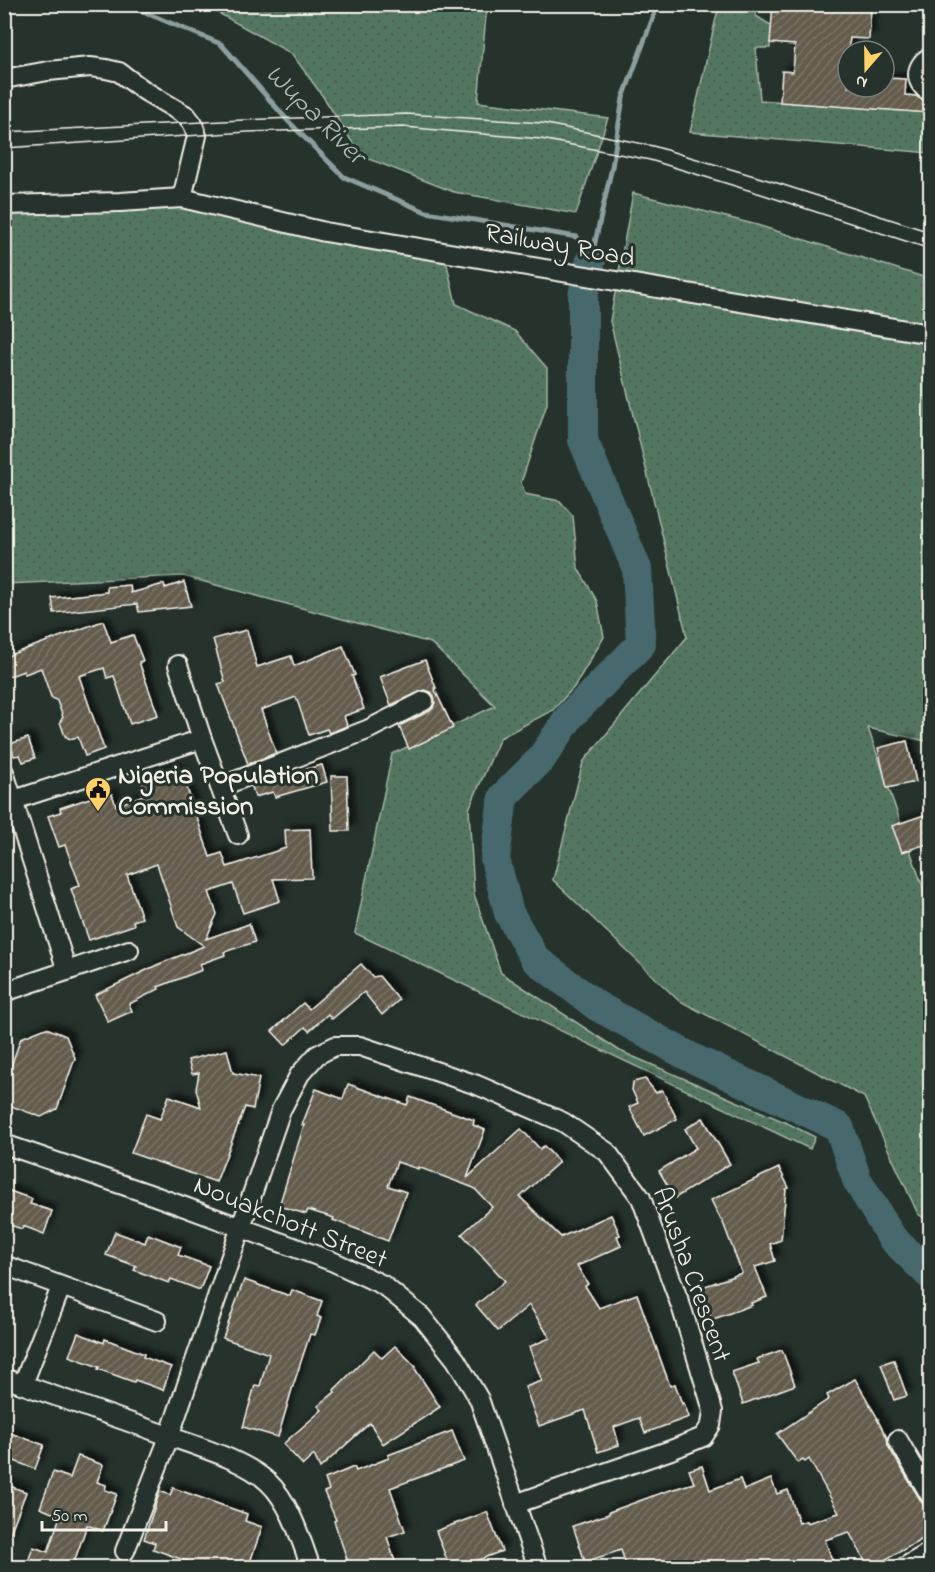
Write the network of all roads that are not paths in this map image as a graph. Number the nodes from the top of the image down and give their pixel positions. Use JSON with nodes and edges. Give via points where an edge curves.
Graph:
{"nodes":[{"id":1,"x":930,"y":57,"type":"edge"},
{"id":2,"x":4,"y":79,"type":"edge"},
{"id":3,"x":930,"y":92,"type":"edge"},
{"id":4,"x":182,"y":198,"type":"junction"},
{"id":5,"x":4,"y":205,"type":"edge"},
{"id":6,"x":930,"y":334,"type":"edge"},
{"id":7,"x":178,"y":665,"type":"dead end"},
{"id":8,"x":424,"y":701,"type":"dead end"},
{"id":9,"x":202,"y":739,"type":"junction"},
{"id":10,"x":4,"y":772,"type":"edge"},
{"id":11,"x":220,"y":788,"type":"junction"},
{"id":12,"x":14,"y":800,"type":"junction"},
{"id":13,"x":238,"y":835,"type":"dead end"},
{"id":14,"x":129,"y":950,"type":"dead end"},
{"id":15,"x":67,"y":971,"type":"junction"},
{"id":16,"x":4,"y":992,"type":"edge"},
{"id":17,"x":4,"y":1144,"type":"edge"},
{"id":18,"x":242,"y":1228,"type":"junction"},
{"id":19,"x":4,"y":1265,"type":"edge"},
{"id":20,"x":61,"y":1287,"type":"junction"},
{"id":21,"x":157,"y":1321,"type":"dead end"},
{"id":22,"x":4,"y":1378,"type":"edge"},
{"id":23,"x":23,"y":1384,"type":"junction"},
{"id":24,"x":169,"y":1437,"type":"junction"},
{"id":25,"x":898,"y":1440,"type":"dead end"},
{"id":26,"x":930,"y":1495,"type":"edge"},
{"id":27,"x":514,"y":1504,"type":"junction"},
{"id":28,"x":125,"y":1551,"type":"dead end"},
{"id":29,"x":930,"y":1552,"type":"edge"},
{"id":30,"x":311,"y":1568,"type":"edge"},
{"id":31,"x":538,"y":1568,"type":"edge"},
{"id":32,"x":903,"y":1568,"type":"edge"}],
"edges":[{"from":1,"to":3,"type":"street","via":[[924,60],[917,75]]},
{"from":2,"to":4,"type":"street","via":[[48,71],[106,69],[119,72],[187,116],[197,136]]},
{"from":4,"to":5,"type":"street","name":"Railway Road"},
{"from":4,"to":6,"type":"street","name":"Railway Road","via":[[325,232]]},
{"from":7,"to":9,"type":"street"},
{"from":8,"to":11,"type":"street","via":[[367,730]]},
{"from":9,"to":11,"type":"street"},
{"from":9,"to":12,"type":"street"},
{"from":10,"to":12,"type":"street"},
{"from":11,"to":13,"type":"street"},
{"from":12,"to":15,"type":"street"},
{"from":14,"to":15,"type":"street"},
{"from":15,"to":16,"type":"street"},
{"from":17,"to":18,"type":"street","name":"Nouakchott Street"},
{"from":18,"to":24,"type":"street","name":"Arusha Crescent"},
{"from":18,"to":27,"type":"street","name":"Nouakchott Street","via":[[383,1285],[422,1317],[456,1360],[478,1400]]},
{"from":18,"to":27,"type":"street","name":"Arusha Crescent","via":[[281,1110],[300,1074],[317,1055],[335,1046],[360,1046],[477,1085],[563,1122],[607,1152],[641,1198],[709,1396],[711,1425],[703,1437],[671,1450]]},
{"from":19,"to":20,"type":"street"},
{"from":20,"to":21,"type":"street"},
{"from":20,"to":23,"type":"street"},
{"from":22,"to":23,"type":"street"},
{"from":23,"to":24,"type":"street"},
{"from":24,"to":28,"type":"street","name":"Arusha Crescent"},
{"from":24,"to":30,"type":"street","via":[[251,1469],[268,1482],[280,1496]]},
{"from":25,"to":26,"type":"street"},
{"from":27,"to":31,"type":"street","name":"Nouakchott Street"},
{"from":29,"to":32,"type":"street"}]}
